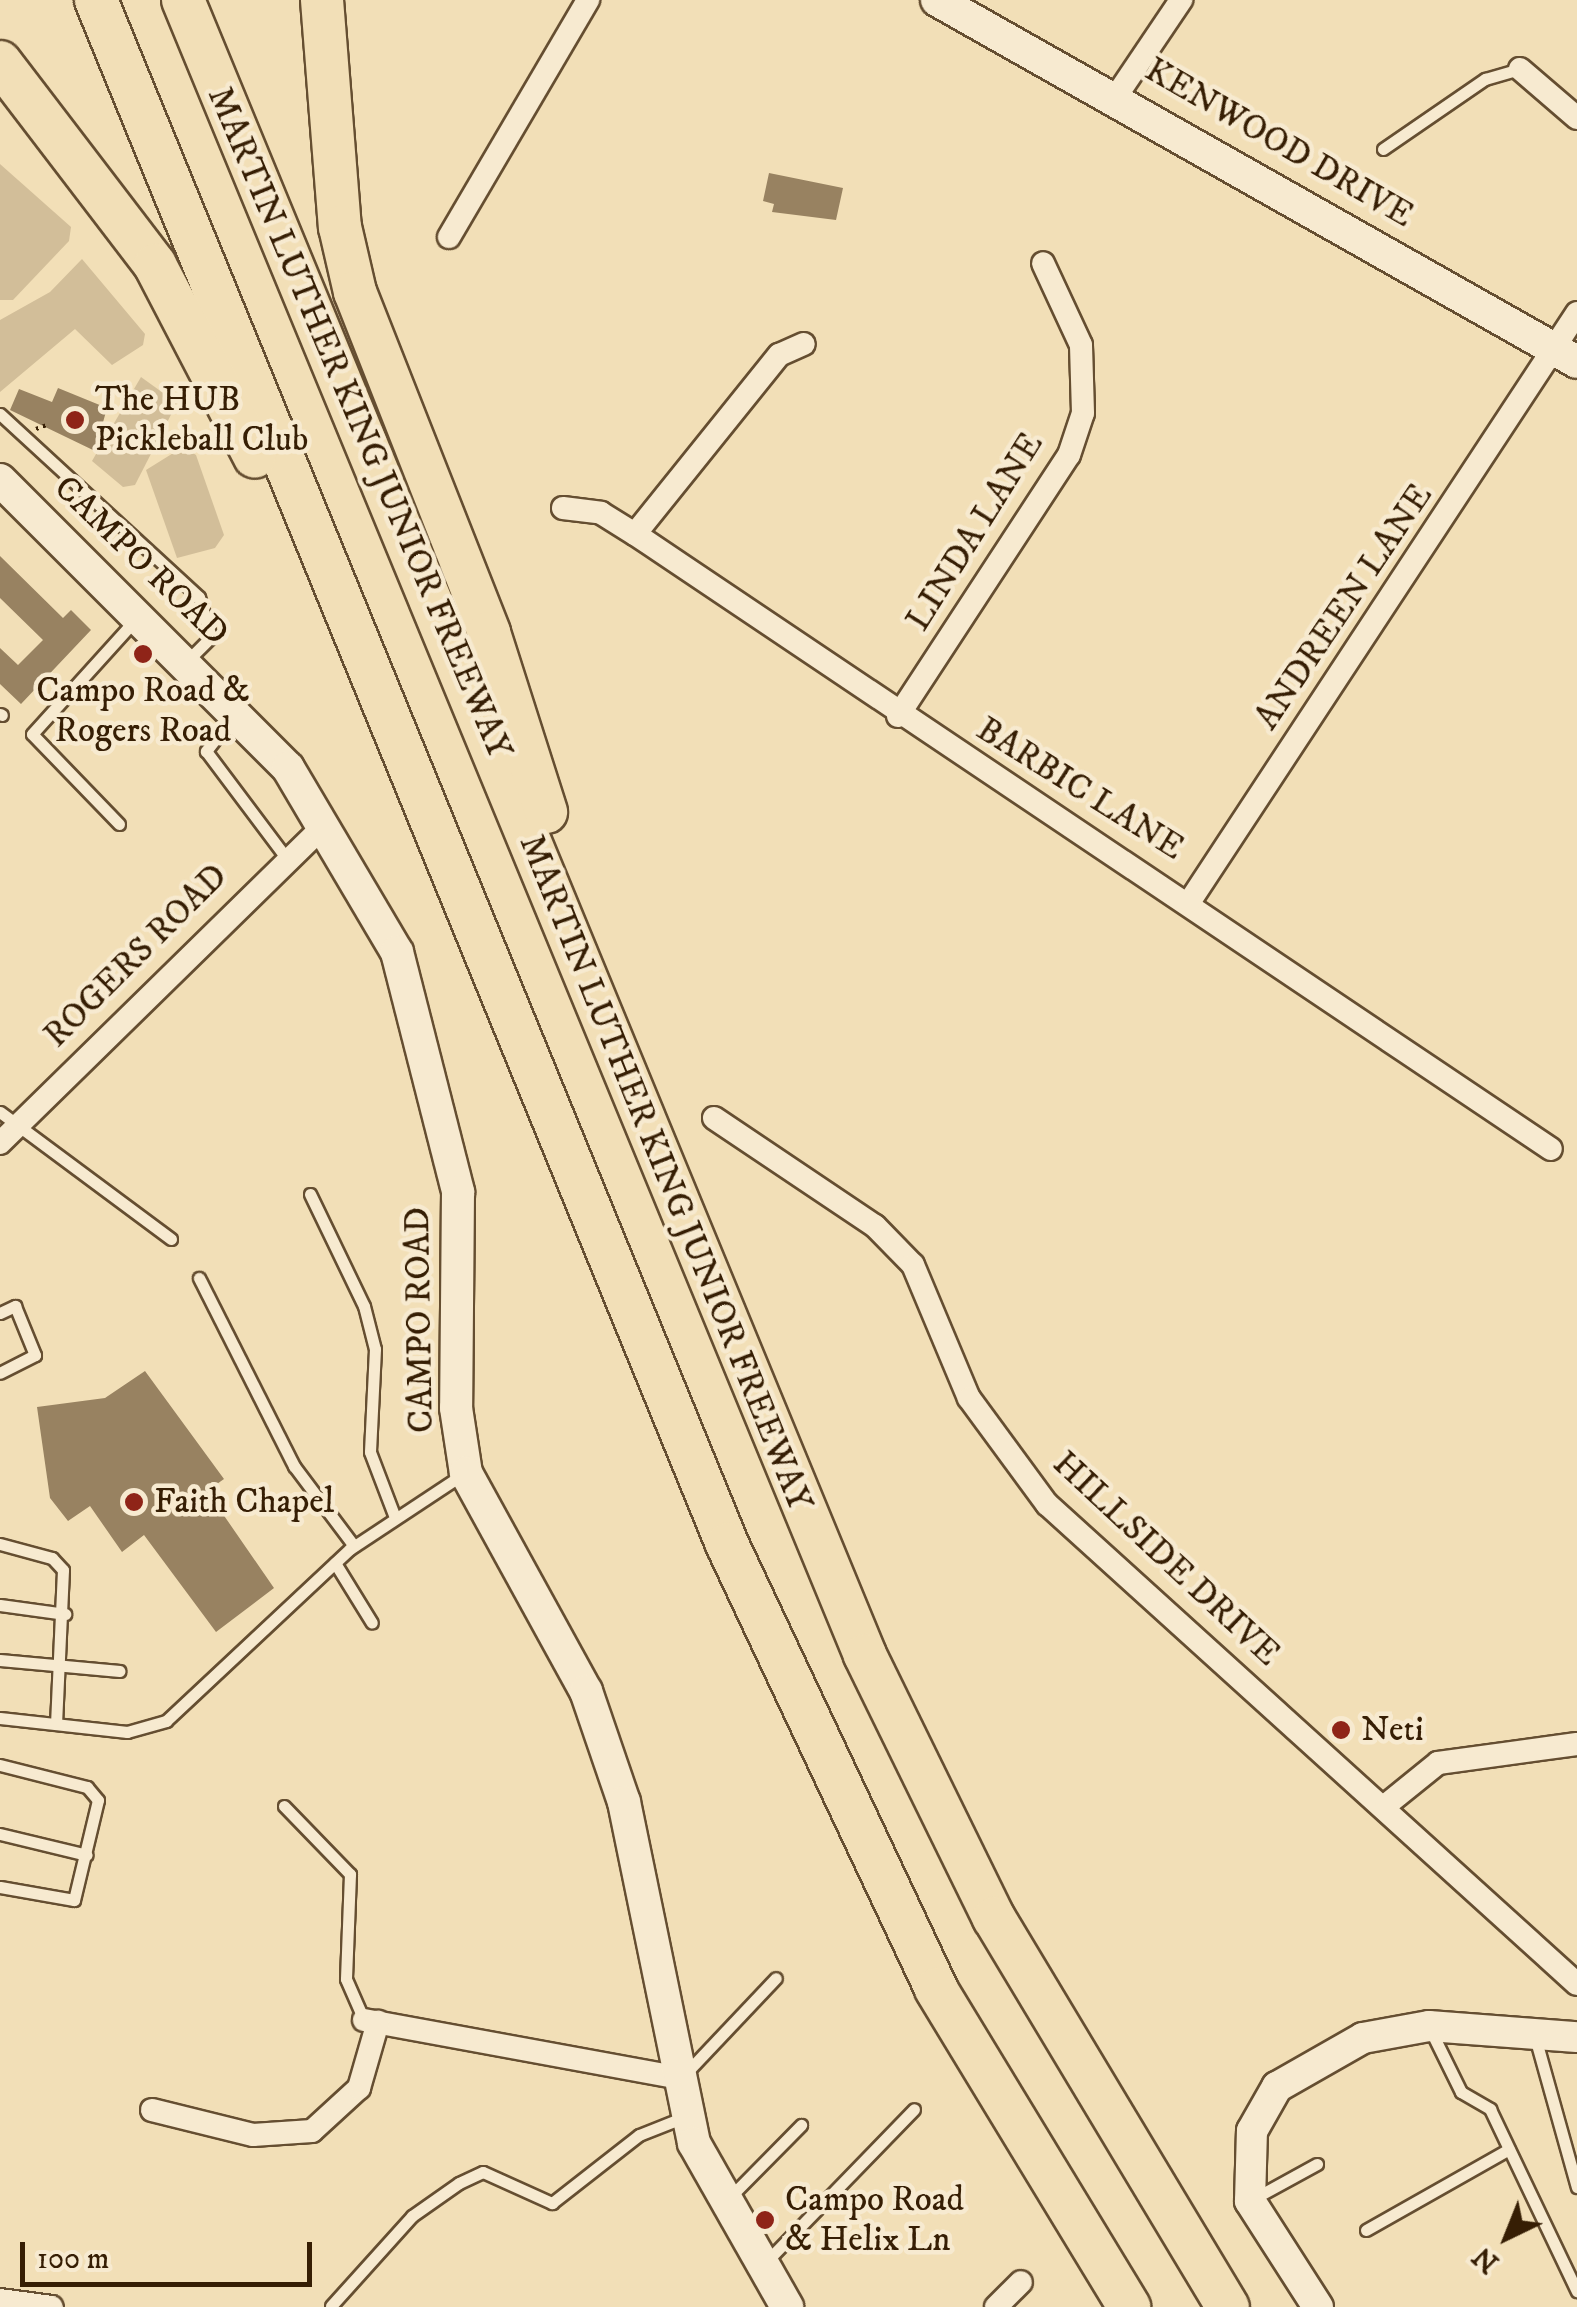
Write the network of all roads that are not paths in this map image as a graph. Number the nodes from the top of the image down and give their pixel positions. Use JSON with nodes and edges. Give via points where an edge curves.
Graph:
{"nodes":[{"id":1,"x":96,"y":0,"type":"edge"},
{"id":2,"x":182,"y":0,"type":"edge"},
{"id":3,"x":322,"y":0,"type":"edge"},
{"id":4,"x":588,"y":0,"type":"edge"},
{"id":5,"x":937,"y":0,"type":"edge"},
{"id":6,"x":1181,"y":0,"type":"edge"},
{"id":7,"x":0,"y":62,"type":"edge"},
{"id":8,"x":1520,"y":69,"type":"joint"},
{"id":9,"x":1117,"y":95,"type":"junction"},
{"id":10,"x":1577,"y":118,"type":"edge"},
{"id":11,"x":1382,"y":149,"type":"dead end"},
{"id":12,"x":449,"y":237,"type":"dead end"},
{"id":13,"x":1043,"y":263,"type":"dead end"},
{"id":14,"x":1577,"y":314,"type":"edge"},
{"id":15,"x":804,"y":344,"type":"dead end"},
{"id":16,"x":1566,"y":357,"type":"edge"},
{"id":17,"x":0,"y":414,"type":"edge"},
{"id":18,"x":0,"y":481,"type":"edge"},
{"id":19,"x":563,"y":508,"type":"dead end"},
{"id":20,"x":635,"y":534,"type":"junction"},
{"id":21,"x":140,"y":614,"type":"junction"},
{"id":22,"x":356,"y":642,"type":"junction"},
{"id":23,"x":188,"y":660,"type":"junction"},
{"id":24,"x":238,"y":710,"type":"junction"},
{"id":25,"x":898,"y":716,"type":"junction"},
{"id":26,"x":119,"y":824,"type":"dead end"},
{"id":27,"x":326,"y":824,"type":"junction"},
{"id":28,"x":284,"y":855,"type":"junction"},
{"id":29,"x":1190,"y":902,"type":"junction"},
{"id":30,"x":623,"y":1071,"type":"junction"},
{"id":31,"x":714,"y":1118,"type":"dead end"},
{"id":32,"x":5,"y":1127,"type":"edge"},
{"id":33,"x":1550,"y":1148,"type":"dead end"},
{"id":34,"x":310,"y":1194,"type":"dead end"},
{"id":35,"x":171,"y":1239,"type":"dead end"},
{"id":36,"x":199,"y":1278,"type":"dead end"},
{"id":37,"x":0,"y":1314,"type":"edge"},
{"id":38,"x":0,"y":1374,"type":"edge"},
{"id":39,"x":466,"y":1473,"type":"junction"},
{"id":40,"x":394,"y":1515,"type":"junction"},
{"id":41,"x":0,"y":1544,"type":"edge"},
{"id":42,"x":354,"y":1546,"type":"junction"},
{"id":43,"x":335,"y":1563,"type":"junction"},
{"id":44,"x":0,"y":1606,"type":"edge"},
{"id":45,"x":65,"y":1614,"type":"junction"},
{"id":46,"x":372,"y":1622,"type":"dead end"},
{"id":47,"x":0,"y":1660,"type":"edge"},
{"id":48,"x":61,"y":1670,"type":"junction"},
{"id":49,"x":119,"y":1672,"type":"dead end"},
{"id":50,"x":0,"y":1718,"type":"edge"},
{"id":51,"x":56,"y":1724,"type":"junction"},
{"id":52,"x":1577,"y":1744,"type":"edge"},
{"id":53,"x":0,"y":1765,"type":"edge"},
{"id":54,"x":1386,"y":1805,"type":"junction"},
{"id":55,"x":284,"y":1806,"type":"dead end"},
{"id":56,"x":0,"y":1834,"type":"edge"},
{"id":57,"x":87,"y":1855,"type":"junction"},
{"id":58,"x":0,"y":1887,"type":"edge"},
{"id":59,"x":776,"y":1978,"type":"dead end"},
{"id":60,"x":1577,"y":1984,"type":"edge"},
{"id":61,"x":371,"y":2021,"type":"junction"},
{"id":62,"x":1429,"y":2026,"type":"junction"},
{"id":63,"x":1534,"y":2032,"type":"junction"},
{"id":64,"x":1577,"y":2037,"type":"edge"},
{"id":65,"x":680,"y":2078,"type":"junction"},
{"id":66,"x":914,"y":2109,"type":"dead end"},
{"id":67,"x":152,"y":2110,"type":"dead end"},
{"id":68,"x":686,"y":2116,"type":"junction"},
{"id":69,"x":801,"y":2125,"type":"dead end"},
{"id":70,"x":1509,"y":2149,"type":"junction"},
{"id":71,"x":1317,"y":2164,"type":"dead end"},
{"id":72,"x":1577,"y":2186,"type":"edge"},
{"id":73,"x":1250,"y":2201,"type":"junction"},
{"id":74,"x":724,"y":2203,"type":"junction"},
{"id":75,"x":1366,"y":2230,"type":"dead end"},
{"id":76,"x":762,"y":2266,"type":"junction"},
{"id":77,"x":1022,"y":2282,"type":"dead end"},
{"id":78,"x":1577,"y":2291,"type":"edge"},
{"id":79,"x":1120,"y":2297,"type":"edge"},
{"id":80,"x":0,"y":2300,"type":"edge"},
{"id":81,"x":331,"y":2306,"type":"edge"},
{"id":82,"x":52,"y":2307,"type":"edge"},
{"id":83,"x":787,"y":2307,"type":"edge"},
{"id":84,"x":996,"y":2307,"type":"edge"},
{"id":85,"x":1231,"y":2307,"type":"edge"},
{"id":86,"x":1318,"y":2307,"type":"edge"}],
"edges":[{"from":1,"to":22,"type":"highway"},
{"from":2,"to":30,"type":"highway","name":"MARTIN LUTHER KING JUNIOR FREEWAY"},
{"from":3,"to":30,"type":"highway","via":[[340,227],[355,292],[490,633]]},
{"from":4,"to":12,"type":"street"},
{"from":5,"to":9,"type":"main road","name":"KENWOOD DRIVE"},
{"from":6,"to":9,"type":"street"},
{"from":7,"to":22,"type":"highway","via":[[155,265]]},
{"from":8,"to":10,"type":"street"},
{"from":8,"to":11,"type":"lane","via":[[1486,80]]},
{"from":9,"to":16,"type":"main road","name":"KENWOOD DRIVE"},
{"from":13,"to":25,"type":"street","name":"LINDA LANE","via":[[1080,345],[1083,413],[1069,456]]},
{"from":14,"to":16,"type":"street","name":"ANDREEN LANE"},
{"from":15,"to":20,"type":"street","via":[[779,355]]},
{"from":16,"to":29,"type":"street","name":"ANDREEN LANE"},
{"from":17,"to":23,"type":"lane","via":[[200,597],[211,637]]},
{"from":18,"to":21,"type":"main road","name":"CAMPO ROAD"},
{"from":19,"to":20,"type":"street","name":"BARBIC LANE","via":[[601,513]]},
{"from":20,"to":25,"type":"street","name":"BARBIC LANE"},
{"from":21,"to":23,"type":"main road","name":"CAMPO ROAD"},
{"from":21,"to":26,"type":"lane","via":[[32,734]]},
{"from":22,"to":79,"type":"highway","via":[[727,1544],[936,1989]]},
{"from":23,"to":24,"type":"main road","name":"CAMPO ROAD"},
{"from":24,"to":27,"type":"main road","name":"CAMPO ROAD"},
{"from":24,"to":28,"type":"lane","via":[[206,751]]},
{"from":25,"to":29,"type":"street","name":"BARBIC LANE"},
{"from":27,"to":28,"type":"street","name":"ROGERS ROAD"},
{"from":27,"to":39,"type":"main road","name":"CAMPO ROAD","via":[[397,952],[442,1113],[458,1192],[456,1408]]},
{"from":28,"to":32,"type":"street","name":"ROGERS ROAD"},
{"from":29,"to":33,"type":"street","name":"BARBIC LANE"},
{"from":30,"to":85,"type":"highway","name":"MARTIN LUTHER KING JUNIOR FREEWAY","via":[[865,1655],[994,1918]]},
{"from":31,"to":54,"type":"street","name":"HILLSIDE DRIVE","via":[[888,1239],[913,1265],[969,1398],[1047,1504]]},
{"from":32,"to":35,"type":"lane"},
{"from":34,"to":40,"type":"lane","via":[[364,1306],[375,1349],[370,1452]]},
{"from":36,"to":42,"type":"lane","via":[[294,1466]]},
{"from":37,"to":38,"type":"lane","via":[[15,1306],[35,1356]]},
{"from":39,"to":40,"type":"lane"},
{"from":39,"to":65,"type":"main road","name":"CAMPO ROAD","via":[[586,1690],[624,1802]]},
{"from":40,"to":42,"type":"lane"},
{"from":41,"to":45,"type":"lane","via":[[52,1558],[67,1584]]},
{"from":42,"to":43,"type":"lane"},
{"from":43,"to":46,"type":"lane"},
{"from":43,"to":51,"type":"lane","via":[[166,1721],[126,1732]]},
{"from":44,"to":45,"type":"lane"},
{"from":45,"to":48,"type":"lane"},
{"from":47,"to":48,"type":"lane"},
{"from":48,"to":49,"type":"lane"},
{"from":48,"to":51,"type":"lane"},
{"from":50,"to":51,"type":"lane"},
{"from":52,"to":54,"type":"street","via":[[1438,1763]]},
{"from":53,"to":57,"type":"lane","via":[[97,1793]]},
{"from":54,"to":60,"type":"street","name":"HILLSIDE DRIVE"},
{"from":55,"to":61,"type":"lane","via":[[350,1874],[346,1979]]},
{"from":56,"to":57,"type":"lane"},
{"from":57,"to":58,"type":"lane","via":[[79,1892],[63,1905]]},
{"from":59,"to":65,"type":"lane"},
{"from":61,"to":65,"type":"street"},
{"from":61,"to":67,"type":"street","via":[[351,2102],[312,2131],[253,2135]]},
{"from":62,"to":63,"type":"street"},
{"from":62,"to":70,"type":"lane","via":[[1461,2092],[1490,2109]]},
{"from":62,"to":73,"type":"street","via":[[1363,2038],[1289,2075],[1252,2131]]},
{"from":63,"to":64,"type":"street"},
{"from":63,"to":72,"type":"lane"},
{"from":65,"to":68,"type":"main road","name":"CAMPO ROAD"},
{"from":66,"to":76,"type":"lane"},
{"from":68,"to":74,"type":"main road","name":"CAMPO ROAD"},
{"from":68,"to":81,"type":"lane","via":[[639,2135],[552,2203],[483,2172],[459,2182],[412,2216]]},
{"from":69,"to":74,"type":"lane"},
{"from":70,"to":75,"type":"lane"},
{"from":70,"to":78,"type":"lane"},
{"from":71,"to":73,"type":"lane"},
{"from":73,"to":86,"type":"street"},
{"from":74,"to":76,"type":"main road","name":"CAMPO ROAD"},
{"from":76,"to":83,"type":"main road","name":"CAMPO ROAD"},
{"from":77,"to":84,"type":"street"},
{"from":80,"to":82,"type":"street"}]}
